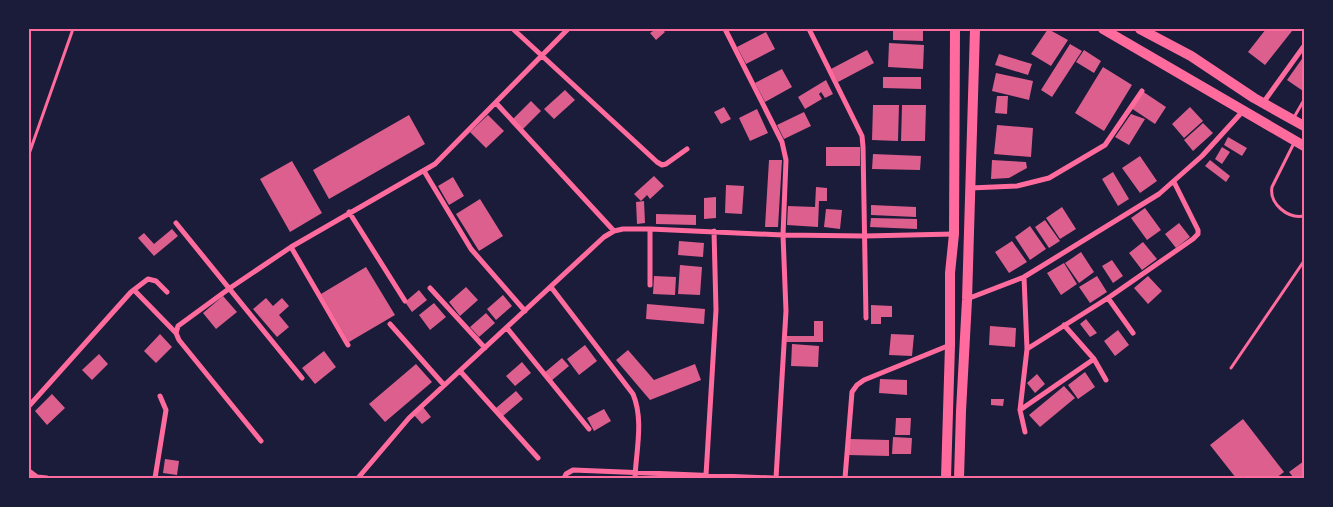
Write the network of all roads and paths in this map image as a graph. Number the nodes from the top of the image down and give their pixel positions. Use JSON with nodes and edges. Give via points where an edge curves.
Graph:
{"nodes":[{"id":1,"x":73,"y":29,"type":"edge"},
{"id":2,"x":513,"y":29,"type":"edge"},
{"id":3,"x":568,"y":29,"type":"edge"},
{"id":4,"x":725,"y":29,"type":"edge"},
{"id":5,"x":809,"y":29,"type":"edge"},
{"id":6,"x":956,"y":29,"type":"edge"},
{"id":7,"x":975,"y":29,"type":"edge"},
{"id":8,"x":1103,"y":29,"type":"edge"},
{"id":9,"x":1140,"y":29,"type":"edge"},
{"id":10,"x":1304,"y":46,"type":"edge"},
{"id":11,"x":542,"y":55,"type":"junction"},
{"id":12,"x":1142,"y":91,"type":"dead end"},
{"id":13,"x":1304,"y":100,"type":"edge"},
{"id":14,"x":1263,"y":103,"type":"junction"},
{"id":15,"x":496,"y":104,"type":"junction"},
{"id":16,"x":1243,"y":111,"type":"junction"},
{"id":17,"x":1293,"y":120,"type":"junction"},
{"id":18,"x":1304,"y":126,"type":"edge"},
{"id":19,"x":1300,"y":144,"type":"edge"},
{"id":20,"x":687,"y":149,"type":"dead end"},
{"id":21,"x":29,"y":154,"type":"edge"},
{"id":22,"x":424,"y":171,"type":"junction"},
{"id":23,"x":1174,"y":182,"type":"junction"},
{"id":24,"x":970,"y":188,"type":"junction"},
{"id":25,"x":349,"y":212,"type":"junction"},
{"id":26,"x":1304,"y":216,"type":"edge"},
{"id":27,"x":176,"y":223,"type":"dead end"},
{"id":28,"x":650,"y":229,"type":"junction"},
{"id":29,"x":614,"y":231,"type":"junction"},
{"id":30,"x":714,"y":231,"type":"junction"},
{"id":31,"x":954,"y":234,"type":"junction"},
{"id":32,"x":783,"y":235,"type":"junction"},
{"id":33,"x":865,"y":236,"type":"junction"},
{"id":34,"x":291,"y":247,"type":"junction"},
{"id":35,"x":1304,"y":261,"type":"edge"},
{"id":36,"x":1024,"y":277,"type":"junction"},
{"id":37,"x":650,"y":286,"type":"dead end"},
{"id":38,"x":551,"y":287,"type":"junction"},
{"id":39,"x":230,"y":288,"type":"junction"},
{"id":40,"x":430,"y":288,"type":"dead end"},
{"id":41,"x":134,"y":290,"type":"junction"},
{"id":42,"x":166,"y":292,"type":"dead end"},
{"id":43,"x":1108,"y":298,"type":"junction"},
{"id":44,"x":406,"y":300,"type":"dead end"},
{"id":45,"x":967,"y":300,"type":"junction"},
{"id":46,"x":525,"y":311,"type":"junction"},
{"id":47,"x":866,"y":318,"type":"dead end"},
{"id":48,"x":390,"y":324,"type":"dead end"},
{"id":49,"x":949,"y":324,"type":"junction"},
{"id":50,"x":965,"y":325,"type":"junction"},
{"id":51,"x":1064,"y":325,"type":"junction"},
{"id":52,"x":507,"y":328,"type":"junction"},
{"id":53,"x":176,"y":333,"type":"junction"},
{"id":54,"x":1133,"y":333,"type":"dead end"},
{"id":55,"x":950,"y":344,"type":"junction"},
{"id":56,"x":348,"y":345,"type":"dead end"},
{"id":57,"x":485,"y":348,"type":"junction"},
{"id":58,"x":1027,"y":350,"type":"junction"},
{"id":59,"x":1094,"y":359,"type":"junction"},
{"id":60,"x":1231,"y":368,"type":"dead end"},
{"id":61,"x":460,"y":371,"type":"junction"},
{"id":62,"x":302,"y":378,"type":"dead end"},
{"id":63,"x":1106,"y":380,"type":"dead end"},
{"id":64,"x":444,"y":385,"type":"junction"},
{"id":65,"x":160,"y":396,"type":"dead end"},
{"id":66,"x":29,"y":406,"type":"edge"},
{"id":67,"x":1020,"y":410,"type":"junction"},
{"id":68,"x":589,"y":429,"type":"dead end"},
{"id":69,"x":1025,"y":432,"type":"dead end"},
{"id":70,"x":261,"y":441,"type":"dead end"},
{"id":71,"x":538,"y":458,"type":"dead end"},
{"id":72,"x":29,"y":471,"type":"edge"},
{"id":73,"x":706,"y":475,"type":"junction"},
{"id":74,"x":635,"y":476,"type":"edge"},
{"id":75,"x":47,"y":478,"type":"edge"},
{"id":76,"x":155,"y":478,"type":"edge"},
{"id":77,"x":358,"y":478,"type":"edge"},
{"id":78,"x":564,"y":478,"type":"edge"},
{"id":79,"x":775,"y":478,"type":"edge"},
{"id":80,"x":845,"y":478,"type":"edge"},
{"id":81,"x":946,"y":478,"type":"edge"},
{"id":82,"x":959,"y":478,"type":"edge"}],
"edges":[{"from":1,"to":21,"type":"lane"},
{"from":2,"to":11,"type":"street"},
{"from":3,"to":11,"type":"street"},
{"from":4,"to":32,"type":"street","via":[[785,150]]},
{"from":5,"to":33,"type":"street","via":[[862,136]]},
{"from":6,"to":31,"type":"main road"},
{"from":7,"to":24,"type":"main road"},
{"from":8,"to":16,"type":"main road"},
{"from":9,"to":14,"type":"main road","via":[[1191,56]]},
{"from":10,"to":14,"type":"street"},
{"from":11,"to":15,"type":"street"},
{"from":11,"to":20,"type":"street","via":[[657,162],[666,164]]},
{"from":12,"to":24,"type":"street","via":[[1105,145],[1049,178],[1018,186]]},
{"from":13,"to":17,"type":"lane"},
{"from":14,"to":17,"type":"main road"},
{"from":15,"to":22,"type":"street","via":[[443,158]]},
{"from":15,"to":29,"type":"street"},
{"from":16,"to":19,"type":"main road"},
{"from":16,"to":23,"type":"street"},
{"from":17,"to":18,"type":"main road"},
{"from":19,"to":26,"type":"lane","via":[[1271,192],[1279,208],[1298,217]]},
{"from":22,"to":25,"type":"street"},
{"from":22,"to":46,"type":"street","via":[[471,249]]},
{"from":23,"to":36,"type":"street"},
{"from":23,"to":43,"type":"street","via":[[1198,234]]},
{"from":24,"to":45,"type":"main road"},
{"from":25,"to":34,"type":"street"},
{"from":25,"to":44,"type":"street"},
{"from":27,"to":39,"type":"street"},
{"from":28,"to":29,"type":"street"},
{"from":28,"to":30,"type":"street"},
{"from":28,"to":37,"type":"street"},
{"from":29,"to":38,"type":"street"},
{"from":30,"to":32,"type":"street"},
{"from":30,"to":73,"type":"street","via":[[716,310]]},
{"from":31,"to":33,"type":"street"},
{"from":31,"to":49,"type":"main road"},
{"from":32,"to":33,"type":"street"},
{"from":32,"to":79,"type":"street","via":[[786,311]]},
{"from":33,"to":47,"type":"street"},
{"from":34,"to":39,"type":"street"},
{"from":34,"to":56,"type":"street"},
{"from":35,"to":60,"type":"lane"},
{"from":36,"to":45,"type":"street"},
{"from":36,"to":58,"type":"street"},
{"from":38,"to":46,"type":"street"},
{"from":38,"to":74,"type":"street","via":[[633,394],[639,416]]},
{"from":39,"to":53,"type":"street","via":[[178,326]]},
{"from":39,"to":62,"type":"street"},
{"from":40,"to":57,"type":"street"},
{"from":41,"to":42,"type":"street","via":[[148,279]]},
{"from":41,"to":53,"type":"street"},
{"from":41,"to":66,"type":"street"},
{"from":43,"to":51,"type":"street"},
{"from":43,"to":54,"type":"street"},
{"from":45,"to":50,"type":"main road"},
{"from":46,"to":52,"type":"street"},
{"from":48,"to":64,"type":"street"},
{"from":49,"to":50,"type":"main road"},
{"from":49,"to":55,"type":"main road"},
{"from":50,"to":82,"type":"main road"},
{"from":51,"to":58,"type":"street"},
{"from":51,"to":59,"type":"street"},
{"from":52,"to":57,"type":"street"},
{"from":52,"to":68,"type":"street"},
{"from":53,"to":70,"type":"street"},
{"from":55,"to":80,"type":"street","via":[[857,385],[852,392]]},
{"from":55,"to":81,"type":"main road"},
{"from":57,"to":61,"type":"street"},
{"from":58,"to":67,"type":"street"},
{"from":59,"to":63,"type":"street"},
{"from":59,"to":67,"type":"street"},
{"from":61,"to":64,"type":"street"},
{"from":61,"to":71,"type":"street"},
{"from":64,"to":77,"type":"street","via":[[405,422]]},
{"from":65,"to":76,"type":"street","via":[[166,410]]},
{"from":67,"to":69,"type":"street"},
{"from":72,"to":75,"type":"street","via":[[37,477]]},
{"from":73,"to":74,"type":"street"},
{"from":73,"to":79,"type":"street"},
{"from":74,"to":78,"type":"street","via":[[573,470]]}]}
